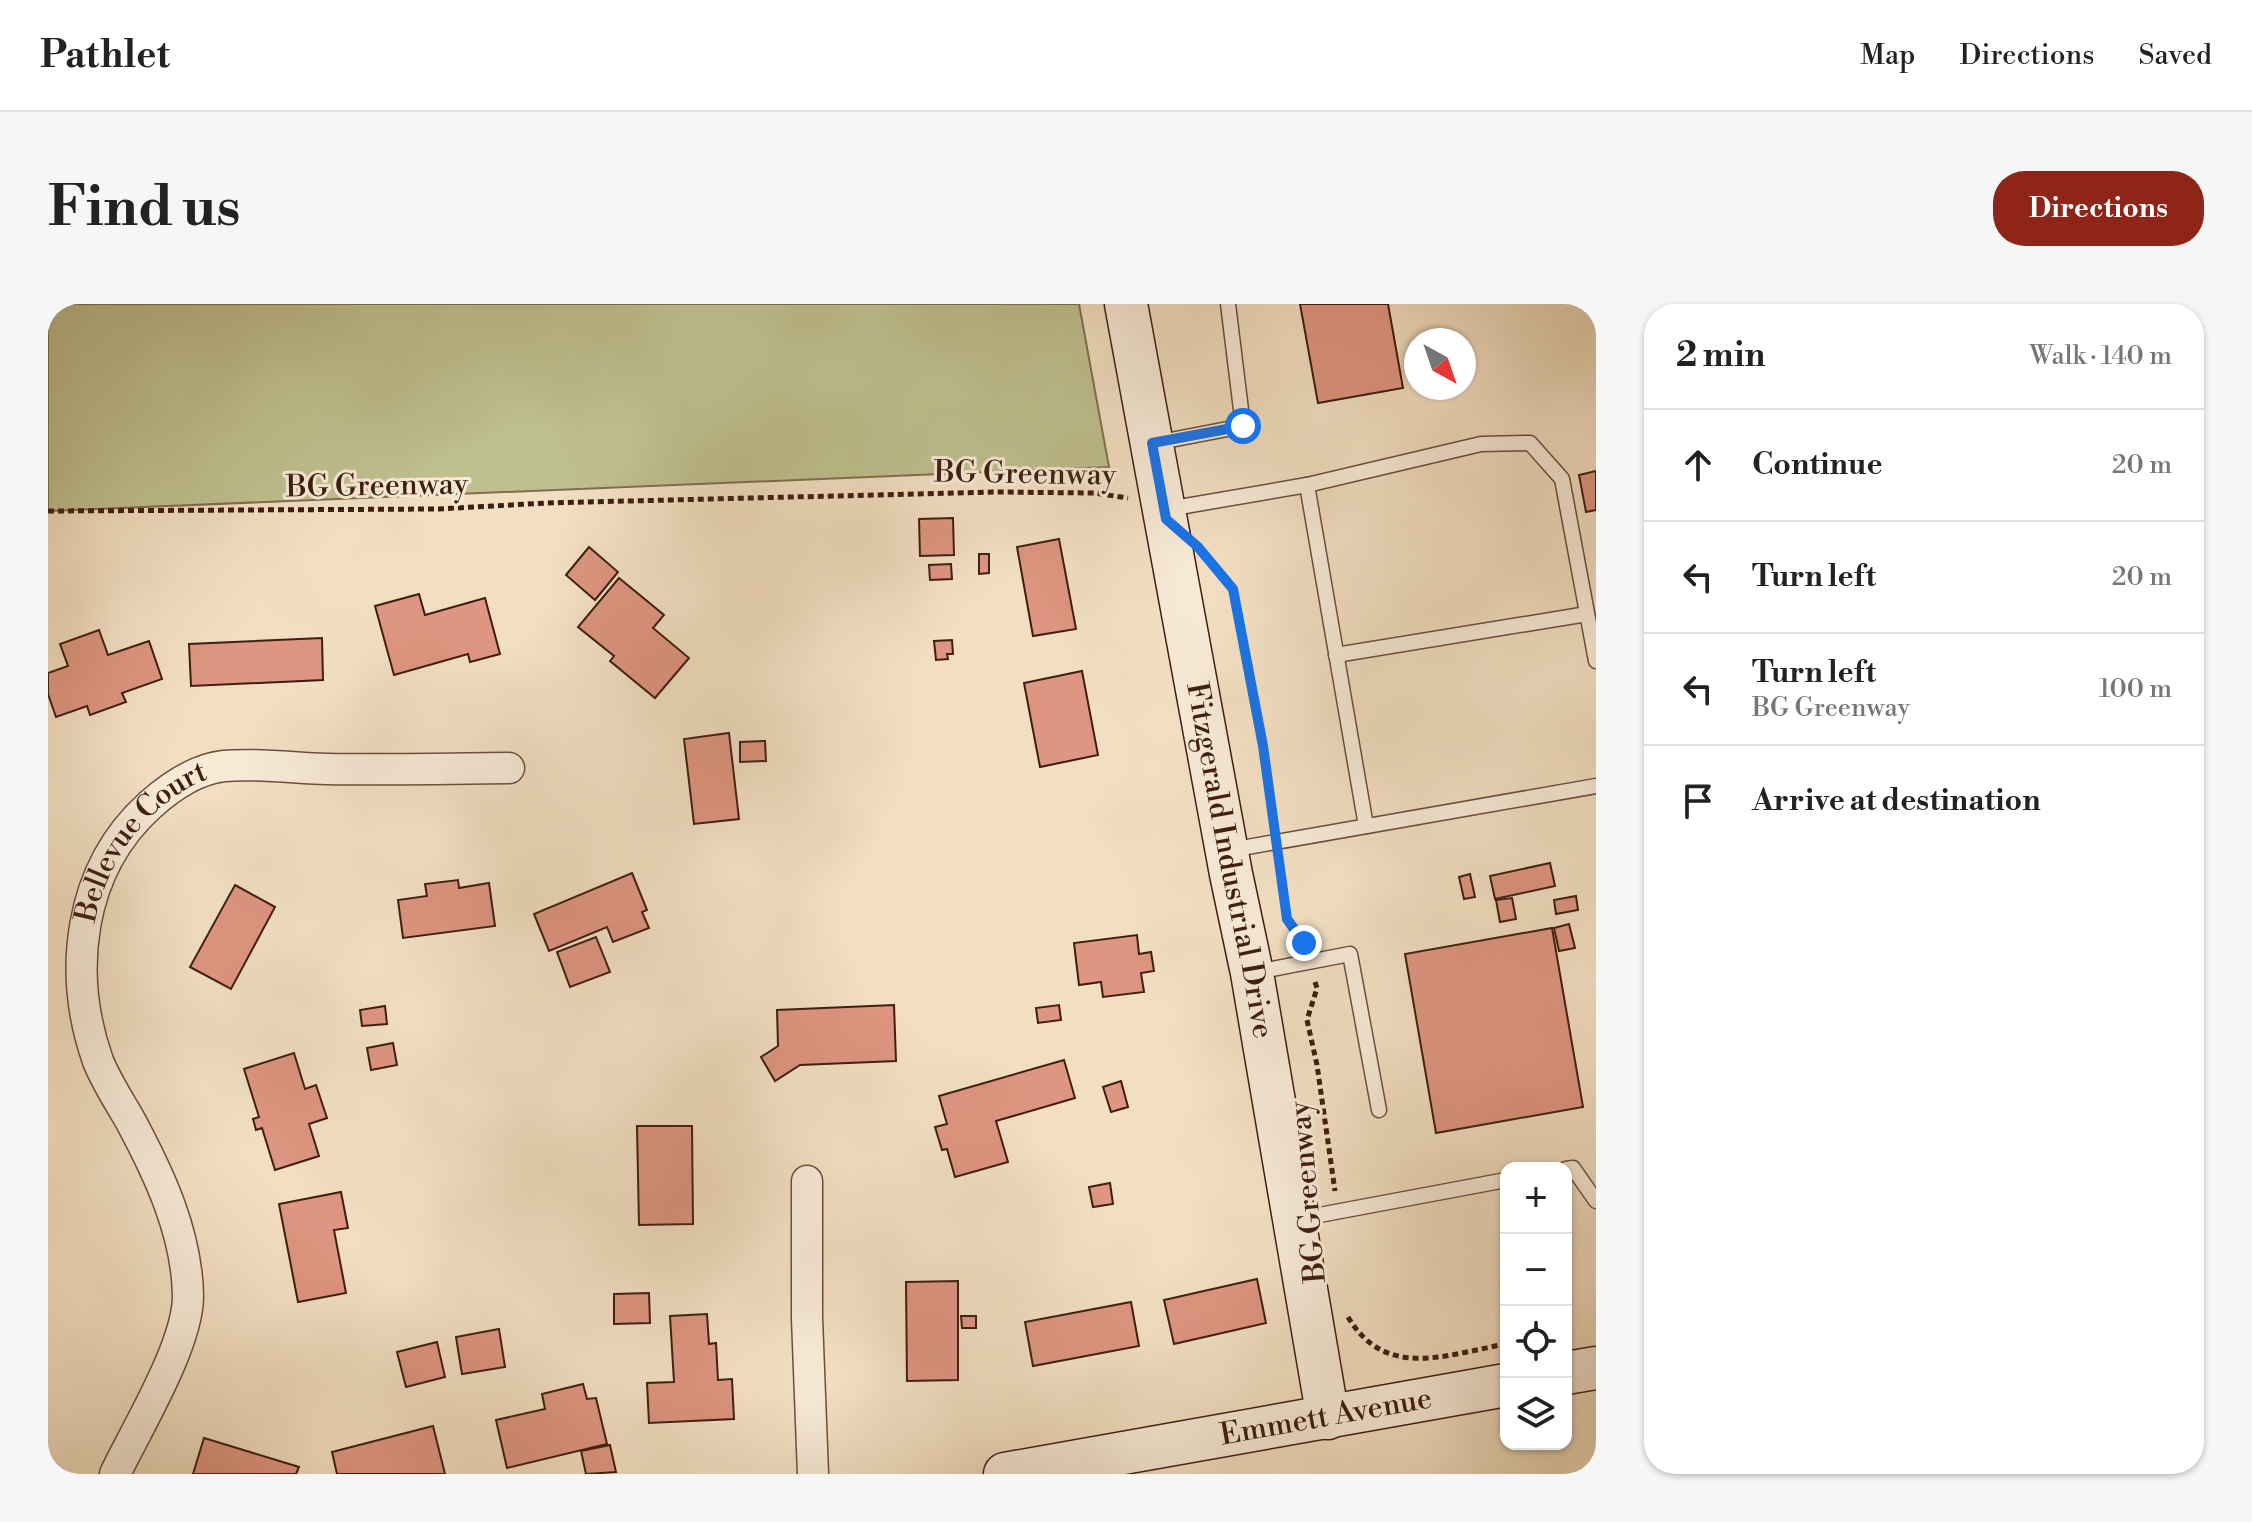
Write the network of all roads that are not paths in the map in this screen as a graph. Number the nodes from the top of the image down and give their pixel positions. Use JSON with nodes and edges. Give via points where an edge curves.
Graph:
{"nodes":[{"id":1,"x":1126,"y":304,"type":"edge"},
{"id":2,"x":1228,"y":304,"type":"edge"},
{"id":3,"x":1152,"y":443,"type":"junction"},
{"id":4,"x":1307,"y":485,"type":"junction"},
{"id":5,"x":1165,"y":514,"type":"junction"},
{"id":6,"x":1587,"y":614,"type":"junction"},
{"id":7,"x":1336,"y":655,"type":"junction"},
{"id":8,"x":1596,"y":661,"type":"edge"},
{"id":9,"x":509,"y":768,"type":"dead end"},
{"id":10,"x":1596,"y":786,"type":"edge"},
{"id":11,"x":1366,"y":826,"type":"junction"},
{"id":12,"x":1227,"y":851,"type":"junction"},
{"id":13,"x":1252,"y":973,"type":"junction"},
{"id":14,"x":1379,"y":1110,"type":"dead end"},
{"id":15,"x":1572,"y":1168,"type":"edge"},
{"id":16,"x":807,"y":1181,"type":"dead end"},
{"id":17,"x":1500,"y":1181,"type":"edge"},
{"id":18,"x":1596,"y":1201,"type":"edge"},
{"id":19,"x":1311,"y":1216,"type":"junction"},
{"id":20,"x":1596,"y":1368,"type":"edge"},
{"id":21,"x":1572,"y":1372,"type":"edge"},
{"id":22,"x":1500,"y":1386,"type":"edge"},
{"id":23,"x":1328,"y":1418,"type":"junction"},
{"id":24,"x":115,"y":1474,"type":"edge"},
{"id":25,"x":813,"y":1474,"type":"edge"},
{"id":26,"x":1005,"y":1474,"type":"edge"}],
"edges":[{"from":1,"to":3,"type":"street","name":"Fitzgerald Industrial Drive"},
{"from":2,"to":3,"type":"lane","via":[[1243,426]]},
{"from":3,"to":5,"type":"street","name":"Fitzgerald Industrial Drive"},
{"from":4,"to":5,"type":"lane"},
{"from":4,"to":6,"type":"lane","via":[[1481,444],[1530,443],[1562,479]]},
{"from":4,"to":7,"type":"lane"},
{"from":5,"to":12,"type":"street","name":"Fitzgerald Industrial Drive"},
{"from":6,"to":7,"type":"lane"},
{"from":6,"to":8,"type":"lane"},
{"from":7,"to":11,"type":"lane"},
{"from":9,"to":24,"type":"street","name":"Bellevue Court","via":[[223,766],[193,775],[163,794],[111,850],[84,923],[80,963],[86,1016],[99,1063],[174,1216],[188,1299],[180,1340]]},
{"from":10,"to":11,"type":"lane"},
{"from":11,"to":12,"type":"lane"},
{"from":12,"to":13,"type":"street","name":"Fitzgerald Industrial Drive"},
{"from":13,"to":14,"type":"lane","via":[[1350,954]]},
{"from":13,"to":19,"type":"street","name":"Fitzgerald Industrial Drive"},
{"from":15,"to":18,"type":"lane"},
{"from":16,"to":25,"type":"street"},
{"from":17,"to":19,"type":"lane"},
{"from":19,"to":23,"type":"street","name":"Fitzgerald Industrial Drive"},
{"from":20,"to":21,"type":"street"},
{"from":22,"to":23,"type":"street","name":"Emmett Avenue"},
{"from":23,"to":26,"type":"street","name":"Emmett Avenue"}]}
